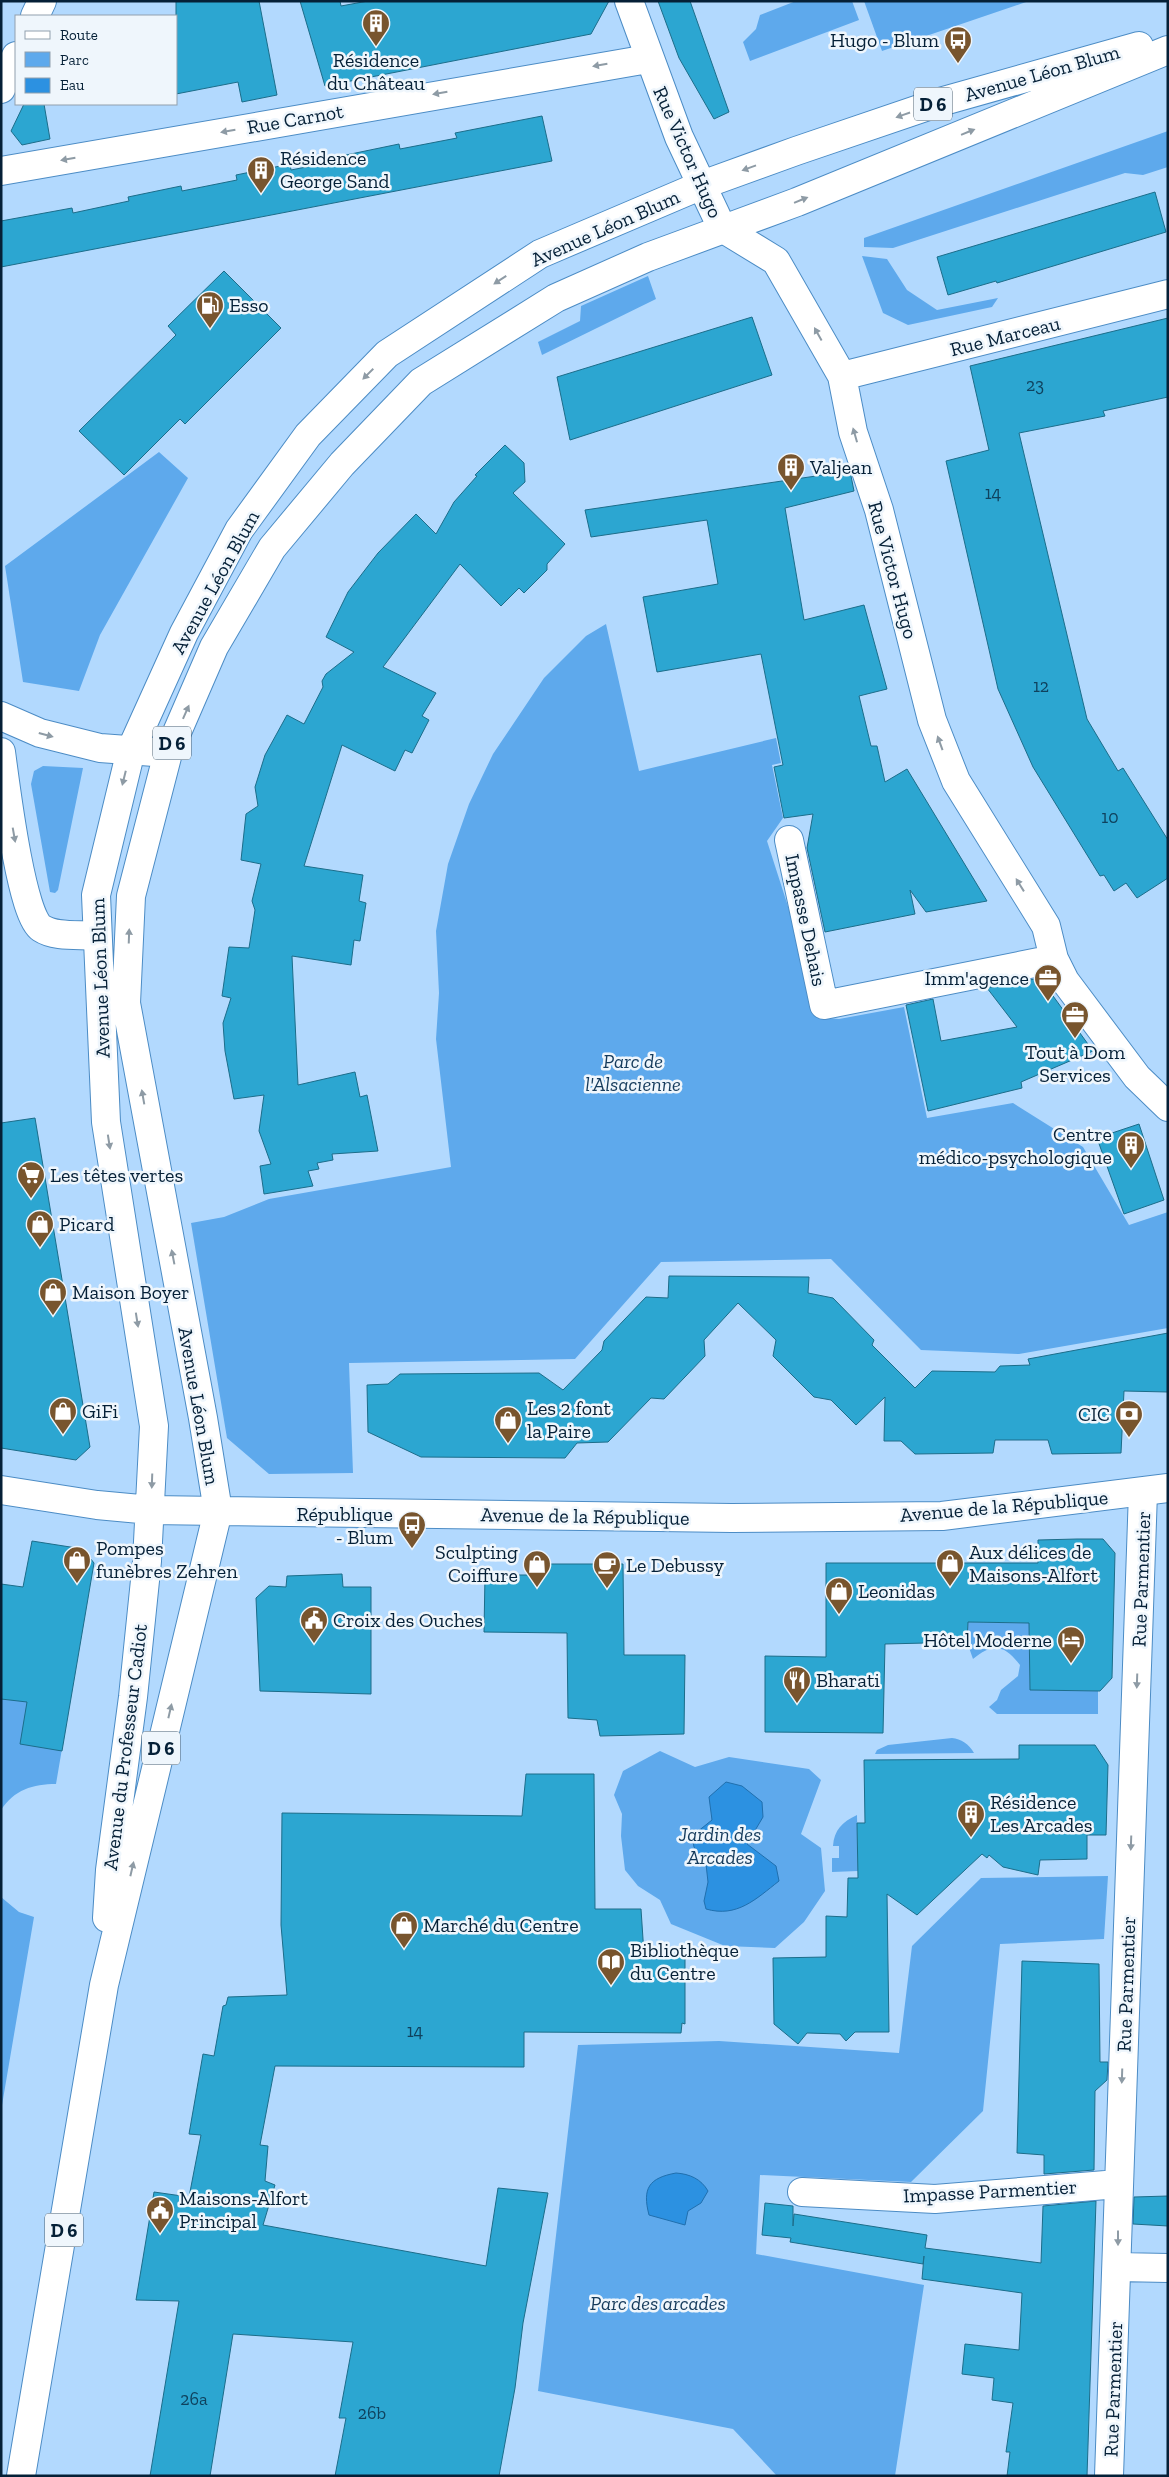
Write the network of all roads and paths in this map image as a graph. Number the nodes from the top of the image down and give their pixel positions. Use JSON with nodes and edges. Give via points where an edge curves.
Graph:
{"nodes":[{"id":1,"x":42,"y":1,"type":"edge"},
{"id":2,"x":630,"y":1,"type":"edge"},
{"id":3,"x":35,"y":15,"type":"edge"},
{"id":4,"x":1168,"y":38,"type":"edge"},
{"id":5,"x":1168,"y":50,"type":"edge"},
{"id":6,"x":15,"y":58,"type":"edge"},
{"id":7,"x":648,"y":59,"type":"junction"},
{"id":8,"x":1,"y":88,"type":"edge"},
{"id":9,"x":1,"y":171,"type":"edge"},
{"id":10,"x":702,"y":185,"type":"junction"},
{"id":11,"x":722,"y":228,"type":"junction"},
{"id":12,"x":1168,"y":294,"type":"edge"},
{"id":13,"x":842,"y":376,"type":"junction"},
{"id":14,"x":1,"y":716,"type":"edge"},
{"id":15,"x":131,"y":750,"type":"junction"},
{"id":16,"x":1,"y":752,"type":"edge"},
{"id":17,"x":168,"y":753,"type":"junction"},
{"id":18,"x":789,"y":840,"type":"dead end"},
{"id":19,"x":98,"y":936,"type":"junction"},
{"id":20,"x":1054,"y":959,"type":"junction"},
{"id":21,"x":1168,"y":1106,"type":"edge"},
{"id":22,"x":1,"y":1490,"type":"edge"},
{"id":23,"x":1156,"y":1490,"type":"edge"},
{"id":24,"x":151,"y":1510,"type":"junction"},
{"id":25,"x":218,"y":1511,"type":"junction"},
{"id":26,"x":104,"y":1985,"type":"junction"},
{"id":27,"x":1118,"y":2184,"type":"junction"},
{"id":28,"x":802,"y":2192,"type":"dead end"},
{"id":29,"x":1118,"y":2267,"type":"junction"},
{"id":30,"x":1168,"y":2268,"type":"edge"},
{"id":31,"x":21,"y":2476,"type":"edge"},
{"id":32,"x":1109,"y":2476,"type":"edge"}],
"edges":[{"from":1,"to":3,"type":"main road"},
{"from":2,"to":7,"type":"main road","name":"Rue Victor Hugo"},
{"from":4,"to":10,"type":"main road","name":"Avenue Léon Blum","number":"D 6","one_way":true,"via":[[940,102]]},
{"from":11,"to":5,"type":"main road","name":"Avenue Léon Blum","number":"D 6","one_way":true,"via":[[797,202]]},
{"from":6,"to":8,"type":"main road"},
{"from":7,"to":9,"type":"main road","name":"Rue Carnot","one_way":true},
{"from":7,"to":10,"type":"main road","name":"Rue Victor Hugo"},
{"from":10,"to":11,"type":"main road","name":"Rue Victor Hugo"},
{"from":10,"to":15,"type":"main road","name":"Avenue Léon Blum","number":"D 6","one_way":true,"via":[[540,254],[387,354],[308,435],[239,530],[184,633]]},
{"from":13,"to":11,"type":"main road","name":"Rue Victor Hugo","one_way":true,"via":[[776,260]]},
{"from":17,"to":11,"type":"main road","name":"Avenue Léon Blum","number":"D 6","one_way":true,"via":[[214,647],[272,548],[342,464],[421,382],[556,298]]},
{"from":12,"to":13,"type":"main road","name":"Rue Marceau"},
{"from":20,"to":13,"type":"main road","name":"Rue Victor Hugo","one_way":true,"via":[[1046,926],[956,781],[942,749],[879,510],[854,432]]},
{"from":14,"to":15,"type":"main road","one_way":true,"via":[[49,735],[100,748]]},
{"from":15,"to":17,"type":"main road"},
{"from":15,"to":19,"type":"main road","name":"Avenue Léon Blum","number":"D 6","one_way":true,"via":[[96,895]]},
{"from":16,"to":19,"type":"main road","one_way":true,"via":[[23,888],[34,920],[52,933]]},
{"from":25,"to":17,"type":"main road","name":"Avenue Léon Blum","number":"D 6","one_way":true,"via":[[126,1003],[131,896]]},
{"from":18,"to":20,"type":"main road","name":"Impasse Dehais","via":[[824,1005]]},
{"from":19,"to":24,"type":"main road","name":"Avenue Léon Blum","number":"D 6","one_way":true,"via":[[106,1122],[154,1426]]},
{"from":20,"to":21,"type":"main road","name":"Rue Victor Hugo","via":[[1065,981],[1137,1077]]},
{"from":22,"to":24,"type":"main road","name":"Avenue de la République"},
{"from":23,"to":25,"type":"main road","name":"Avenue de la République","via":[[942,1516],[732,1518]]},
{"from":23,"to":27,"type":"main road","name":"Rue Parmentier","one_way":true},
{"from":24,"to":25,"type":"main road","name":"Avenue de la République"},
{"from":24,"to":26,"type":"main road","name":"Avenue du Professeur Cadiot","number":"D 6","via":[[133,1697],[110,1870]]},
{"from":26,"to":25,"type":"main road","name":"Avenue du Professeur Cadiot","number":"D 6","one_way":true},
{"from":26,"to":31,"type":"main road","name":"Avenue du Professeur Cadiot","number":"D 6"},
{"from":27,"to":28,"type":"main road","name":"Impasse Parmentier","via":[[935,2199]]},
{"from":27,"to":29,"type":"main road","name":"Rue Parmentier","one_way":true},
{"from":29,"to":30,"type":"main road"},
{"from":29,"to":32,"type":"main road","name":"Rue Parmentier"}]}
